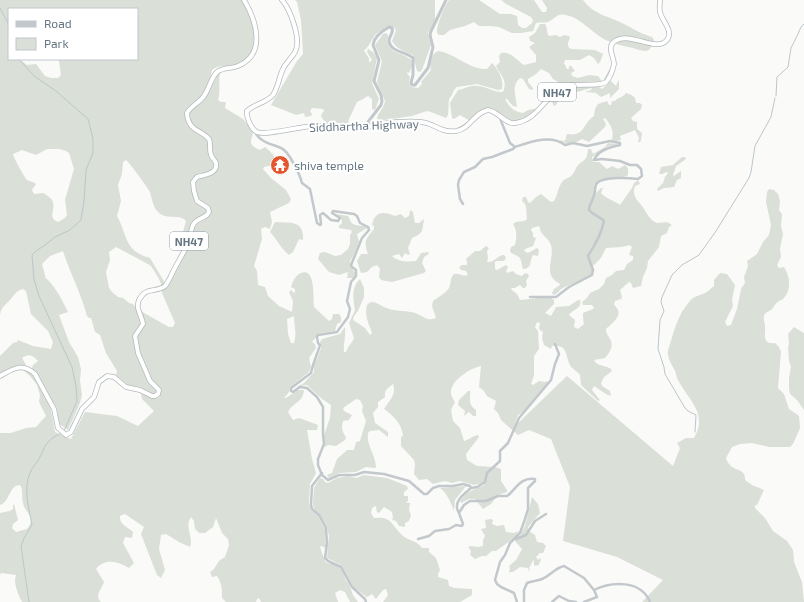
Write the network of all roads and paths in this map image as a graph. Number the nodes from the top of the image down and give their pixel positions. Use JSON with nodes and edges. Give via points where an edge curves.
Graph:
{"nodes":[{"id":1,"x":244,"y":0,"type":"edge"},
{"id":2,"x":282,"y":0,"type":"edge"},
{"id":3,"x":446,"y":0,"type":"edge"},
{"id":4,"x":660,"y":0,"type":"edge"},
{"id":5,"x":499,"y":115,"type":"junction"},
{"id":6,"x":367,"y":126,"type":"junction"},
{"id":7,"x":256,"y":132,"type":"junction"},
{"id":8,"x":515,"y":147,"type":"junction"},
{"id":9,"x":462,"y":204,"type":"dead end"},
{"id":10,"x":530,"y":297,"type":"dead end"},
{"id":11,"x":555,"y":344,"type":"dead end"},
{"id":12,"x":0,"y":376,"type":"edge"},
{"id":13,"x":322,"y":473,"type":"junction"},
{"id":14,"x":471,"y":488,"type":"junction"},
{"id":15,"x":459,"y":513,"type":"junction"},
{"id":16,"x":546,"y":514,"type":"dead end"},
{"id":17,"x":418,"y":539,"type":"dead end"},
{"id":18,"x":513,"y":540,"type":"junction"},
{"id":19,"x":594,"y":590,"type":"junction"},
{"id":20,"x":366,"y":602,"type":"edge"},
{"id":21,"x":517,"y":602,"type":"edge"},
{"id":22,"x":524,"y":602,"type":"edge"},
{"id":23,"x":552,"y":602,"type":"edge"},
{"id":24,"x":576,"y":602,"type":"edge"},
{"id":25,"x":584,"y":602,"type":"edge"},
{"id":26,"x":650,"y":602,"type":"edge"}],
"edges":[{"from":1,"to":12,"type":"highway","number":"NH47","via":[[256,31],[252,53],[240,66],[217,72],[204,97],[187,113],[193,128],[209,140],[211,155],[216,164],[213,172],[197,177],[193,182],[196,199],[208,208],[209,212],[206,217],[195,222],[188,244],[167,284],[163,288],[146,292],[138,303],[138,312],[143,324],[135,336],[138,353],[152,384],[159,393],[152,396],[126,387],[111,376],[106,376],[98,382],[94,397],[80,412],[71,432],[67,435],[57,426],[54,409],[33,372],[22,367]]},
{"from":2,"to":7,"type":"highway","via":[[292,18],[297,48],[282,69],[273,94],[247,111],[248,119]]},
{"from":3,"to":6,"type":"street","via":[[430,33],[433,47],[427,69],[415,85],[411,83],[413,58],[390,44],[392,28],[384,30],[374,40],[373,45],[379,60],[374,81],[382,101]]},
{"from":4,"to":5,"type":"highway","name":"Siddhartha Highway","number":"NH47","via":[[660,14],[669,32],[669,37],[663,43],[656,45],[628,38],[618,40],[611,46],[614,65],[604,84],[564,87],[534,114],[514,123]]},
{"from":5,"to":6,"type":"highway","name":"Siddhartha Highway","number":"NH47","via":[[485,110],[465,128],[452,131],[441,130],[421,122]]},
{"from":5,"to":8,"type":"street","via":[[510,143]]},
{"from":6,"to":7,"type":"highway","name":"Siddhartha Highway","number":"NH47","via":[[313,126],[269,133]]},
{"from":7,"to":13,"type":"street","via":[[261,139],[283,149],[300,174],[302,183],[310,189],[317,223],[321,224],[320,215],[323,214],[331,220],[338,221],[340,218],[334,215],[333,211],[354,214],[369,230],[362,238],[351,264],[356,270],[356,276],[351,282],[347,301],[350,309],[348,317],[337,332],[318,335],[320,345],[311,373],[291,388],[293,392],[300,387],[308,388],[323,407],[324,444],[318,459]]},
{"from":8,"to":9,"type":"street","via":[[483,159],[475,167],[464,172],[458,185]]},
{"from":8,"to":10,"type":"street","via":[[542,140],[587,146],[608,141],[618,142],[619,146],[607,148],[594,160],[602,158],[621,161],[638,166],[642,172],[638,179],[607,179],[596,185],[589,209],[594,216],[604,221],[599,239],[588,256],[593,270],[592,275],[556,296]]},
{"from":11,"to":14,"type":"street","via":[[560,354],[551,380],[519,418],[508,443],[500,451],[500,461],[487,473],[485,482]]},
{"from":13,"to":14,"type":"street","via":[[328,480],[338,475],[364,472],[384,474],[409,481],[424,494],[441,486],[463,484]]},
{"from":13,"to":20,"type":"street","via":[[312,487],[311,505],[326,528],[326,558],[341,567],[352,587]]},
{"from":14,"to":15,"type":"street","via":[[459,499]]},
{"from":15,"to":17,"type":"street","via":[[462,526],[456,525],[435,531]]},
{"from":15,"to":18,"type":"street","via":[[470,501],[486,501],[508,495],[518,484],[535,479],[528,488],[528,509],[524,522]]},
{"from":16,"to":18,"type":"street","via":[[535,521],[526,535]]},
{"from":18,"to":21,"type":"street","via":[[500,562],[495,581],[514,593]]},
{"from":19,"to":22,"type":"street","via":[[584,578],[564,566],[541,579],[527,583]]},
{"from":19,"to":25,"type":"street","via":[[597,597]]},
{"from":19,"to":26,"type":"street","via":[[618,583],[636,587],[647,595]]},
{"from":23,"to":24,"type":"street","via":[[559,596],[567,601]]}]}
